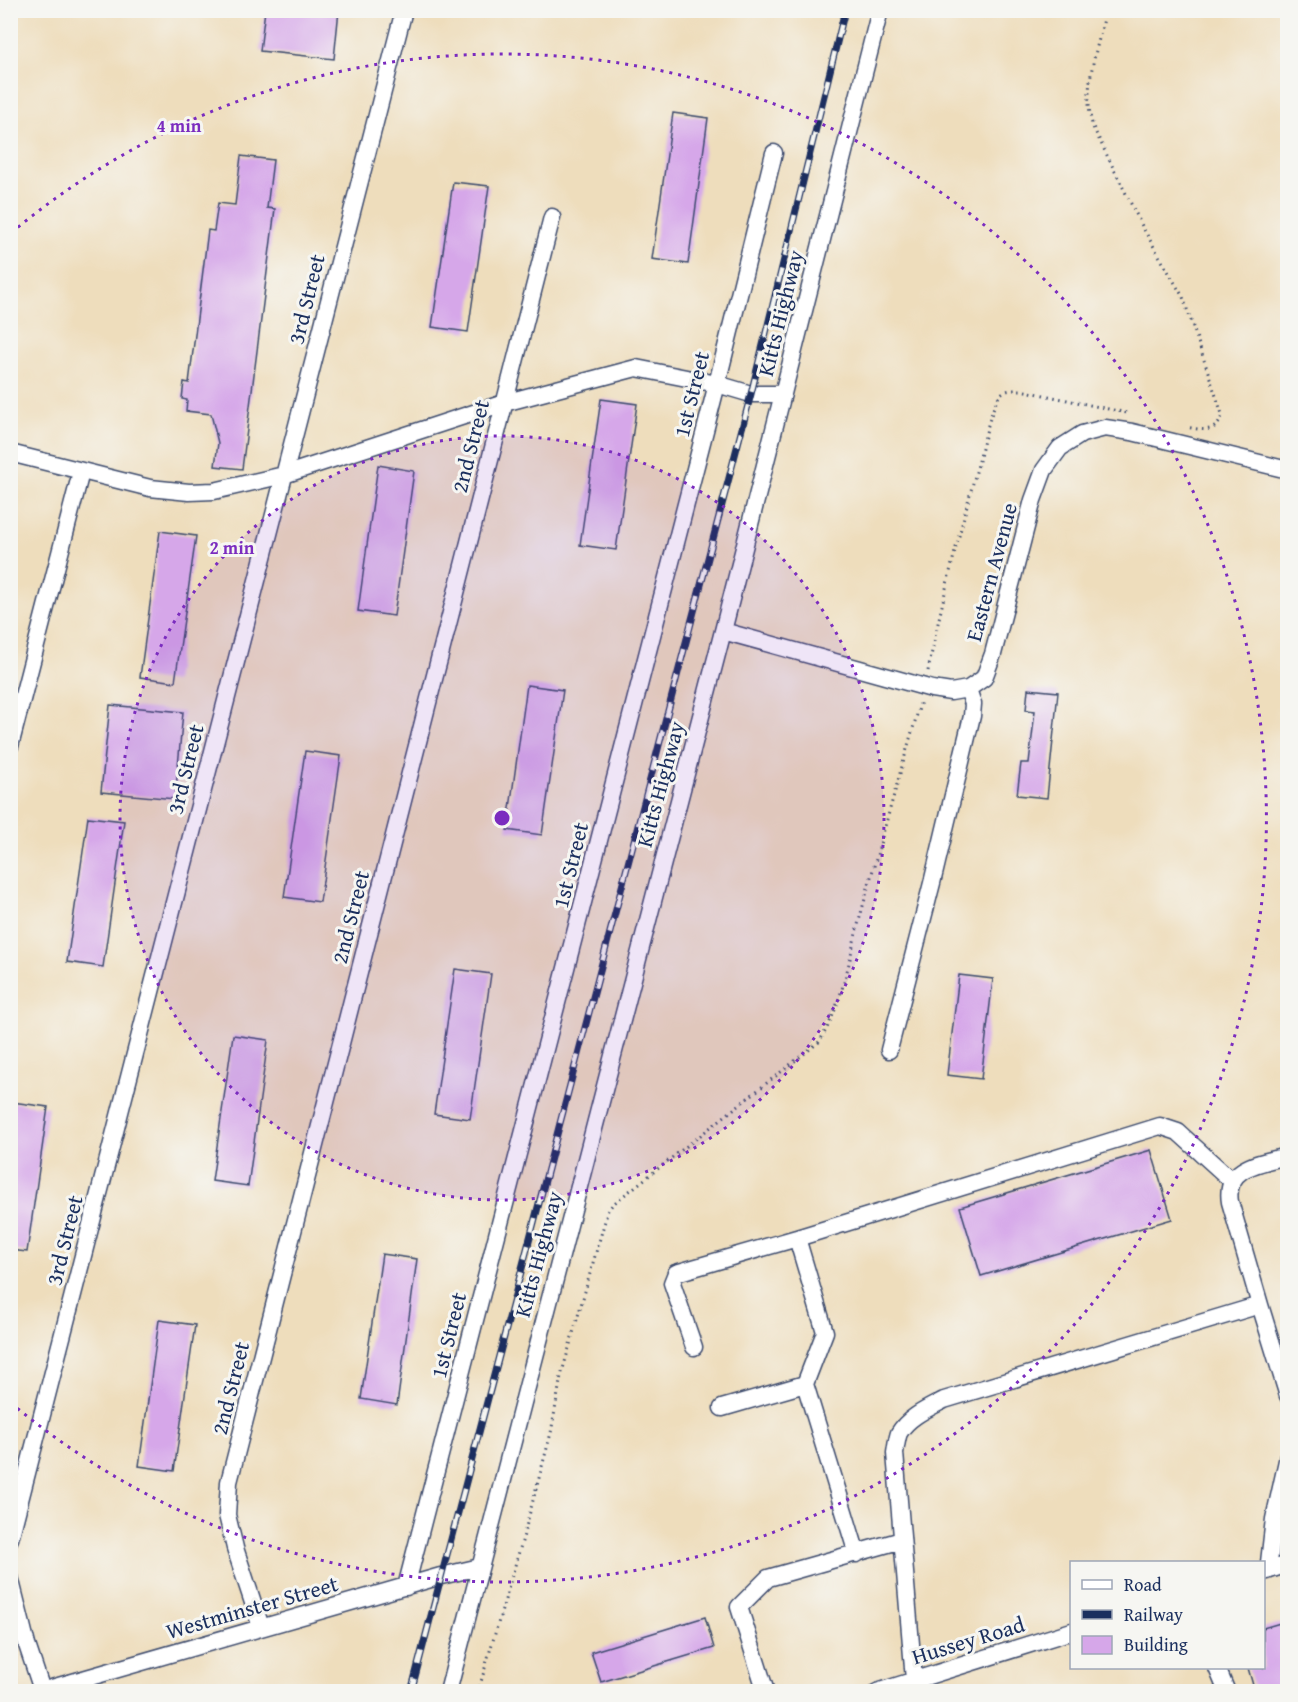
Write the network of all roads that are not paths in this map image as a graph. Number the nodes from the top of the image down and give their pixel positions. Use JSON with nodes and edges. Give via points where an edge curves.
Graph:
{"nodes":[{"id":1,"x":404,"y":10,"type":"edge"},
{"id":2,"x":880,"y":10,"type":"edge"},
{"id":3,"x":774,"y":153,"type":"dead end"},
{"id":4,"x":552,"y":217,"type":"dead end"},
{"id":5,"x":717,"y":384,"type":"junction"},
{"id":6,"x":782,"y":394,"type":"junction"},
{"id":7,"x":504,"y":403,"type":"junction"},
{"id":8,"x":10,"y":453,"type":"edge"},
{"id":9,"x":1287,"y":470,"type":"edge"},
{"id":10,"x":81,"y":472,"type":"junction"},
{"id":11,"x":284,"y":475,"type":"junction"},
{"id":12,"x":723,"y":631,"type":"junction"},
{"id":13,"x":968,"y":689,"type":"junction"},
{"id":14,"x":10,"y":746,"type":"edge"},
{"id":15,"x":888,"y":1050,"type":"dead end"},
{"id":16,"x":1287,"y":1156,"type":"edge"},
{"id":17,"x":1232,"y":1180,"type":"junction"},
{"id":18,"x":797,"y":1238,"type":"junction"},
{"id":19,"x":1260,"y":1305,"type":"junction"},
{"id":20,"x":694,"y":1347,"type":"dead end"},
{"id":21,"x":805,"y":1384,"type":"junction"},
{"id":22,"x":1287,"y":1396,"type":"edge"},
{"id":23,"x":722,"y":1408,"type":"dead end"},
{"id":24,"x":1287,"y":1456,"type":"edge"},
{"id":25,"x":10,"y":1539,"type":"edge"},
{"id":26,"x":902,"y":1540,"type":"junction"},
{"id":27,"x":857,"y":1554,"type":"junction"},
{"id":28,"x":1287,"y":1564,"type":"edge"},
{"id":29,"x":480,"y":1567,"type":"junction"},
{"id":30,"x":1266,"y":1571,"type":"edge"},
{"id":31,"x":10,"y":1576,"type":"edge"},
{"id":32,"x":406,"y":1587,"type":"junction"},
{"id":33,"x":261,"y":1627,"type":"junction"},
{"id":34,"x":1070,"y":1631,"type":"edge"},
{"id":35,"x":1217,"y":1669,"type":"edge"},
{"id":36,"x":914,"y":1686,"type":"edge"},
{"id":37,"x":40,"y":1691,"type":"edge"},
{"id":38,"x":448,"y":1692,"type":"edge"},
{"id":39,"x":766,"y":1692,"type":"edge"},
{"id":40,"x":877,"y":1692,"type":"edge"},
{"id":41,"x":1227,"y":1692,"type":"edge"}],
"edges":[{"from":1,"to":11,"type":"street","name":"3rd Street"},
{"from":2,"to":6,"type":"street","name":"Kitts Highway"},
{"from":3,"to":5,"type":"street","name":"1st Street"},
{"from":4,"to":7,"type":"street","name":"2nd Street"},
{"from":5,"to":6,"type":"street","via":[[752,394]]},
{"from":5,"to":7,"type":"street","via":[[636,368]]},
{"from":5,"to":32,"type":"street","name":"1st Street"},
{"from":6,"to":12,"type":"street","name":"Kitts Highway"},
{"from":7,"to":11,"type":"street"},
{"from":7,"to":33,"type":"street","name":"2nd Street","via":[[229,1482],[227,1515]]},
{"from":8,"to":10,"type":"street"},
{"from":9,"to":13,"type":"street","name":"Eastern Avenue","via":[[1105,428],[1082,434],[1060,448],[1044,470],[1033,500],[984,678]]},
{"from":10,"to":11,"type":"street","via":[[150,488],[189,492],[214,491]]},
{"from":10,"to":14,"type":"street"},
{"from":11,"to":25,"type":"street","name":"3rd Street"},
{"from":12,"to":13,"type":"street","via":[[925,686],[951,692]]},
{"from":12,"to":29,"type":"street","name":"Kitts Highway"},
{"from":13,"to":15,"type":"street","via":[[972,716]]},
{"from":16,"to":17,"type":"street","via":[[1251,1166]]},
{"from":17,"to":18,"type":"street","via":[[1178,1132],[1160,1126]]},
{"from":17,"to":19,"type":"street","via":[[1230,1202]]},
{"from":18,"to":20,"type":"street","via":[[676,1273],[672,1283]]},
{"from":18,"to":21,"type":"street","via":[[825,1332]]},
{"from":19,"to":22,"type":"street"},
{"from":19,"to":26,"type":"street","via":[[944,1400],[909,1421],[899,1434],[895,1453]]},
{"from":21,"to":23,"type":"street"},
{"from":21,"to":27,"type":"street"},
{"from":24,"to":30,"type":"street"},
{"from":26,"to":27,"type":"street"},
{"from":26,"to":36,"type":"street"},
{"from":27,"to":39,"type":"street","via":[[768,1578],[739,1606]]},
{"from":28,"to":30,"type":"street"},
{"from":29,"to":32,"type":"street","name":"Westminster Street"},
{"from":29,"to":38,"type":"street","name":"Kitts Highway"},
{"from":31,"to":37,"type":"street"},
{"from":32,"to":33,"type":"street","name":"Westminster Street"},
{"from":33,"to":37,"type":"street","name":"Westminster Street"},
{"from":34,"to":36,"type":"street","name":"Hussey Road"},
{"from":35,"to":41,"type":"street"},
{"from":36,"to":40,"type":"street","name":"Hussey Road"}]}
